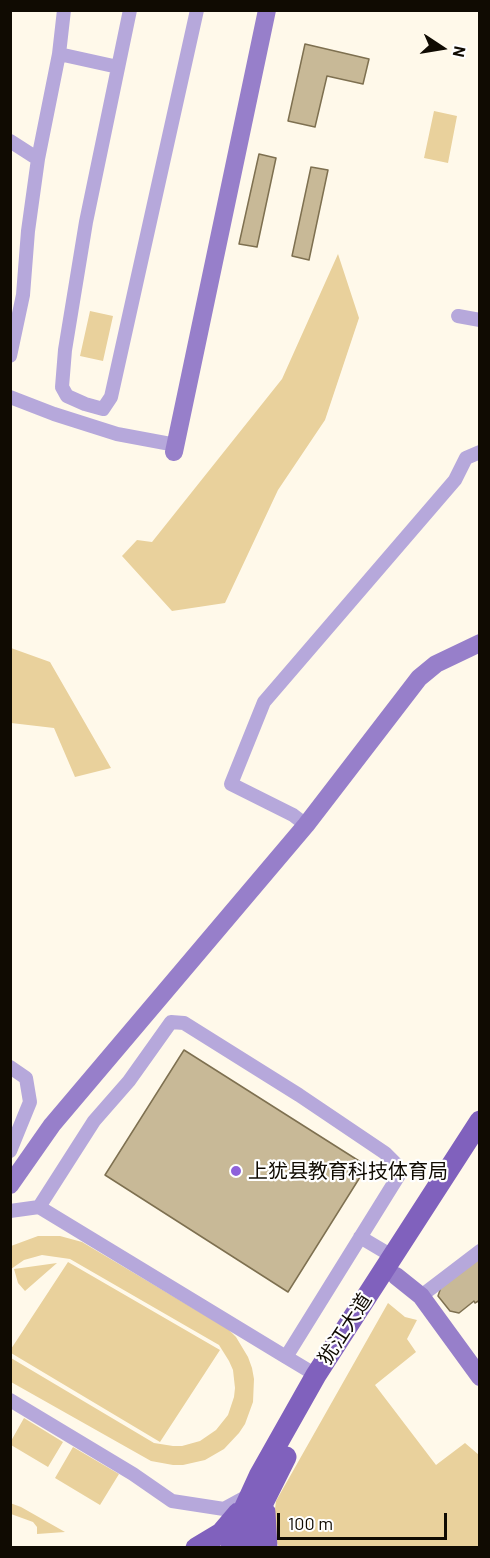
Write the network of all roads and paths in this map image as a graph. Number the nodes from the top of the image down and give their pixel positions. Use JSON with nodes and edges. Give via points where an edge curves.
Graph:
{"nodes":[{"id":1,"x":64,"y":10,"type":"edge"},
{"id":2,"x":130,"y":10,"type":"edge"},
{"id":3,"x":197,"y":10,"type":"edge"},
{"id":4,"x":267,"y":10,"type":"edge"},
{"id":5,"x":59,"y":54,"type":"junction"},
{"id":6,"x":117,"y":68,"type":"junction"},
{"id":7,"x":10,"y":141,"type":"edge"},
{"id":8,"x":38,"y":159,"type":"junction"},
{"id":9,"x":458,"y":316,"type":"dead end"},
{"id":10,"x":480,"y":320,"type":"edge"},
{"id":11,"x":10,"y":356,"type":"edge"},
{"id":12,"x":10,"y":397,"type":"edge"},
{"id":13,"x":175,"y":448,"type":"joint"},
{"id":14,"x":480,"y":453,"type":"edge"},
{"id":15,"x":480,"y":643,"type":"edge"},
{"id":16,"x":306,"y":825,"type":"junction"},
{"id":17,"x":10,"y":1067,"type":"edge"},
{"id":18,"x":480,"y":1120,"type":"edge"},
{"id":19,"x":480,"y":1146,"type":"edge"},
{"id":20,"x":10,"y":1151,"type":"edge"},
{"id":21,"x":10,"y":1185,"type":"edge"},
{"id":22,"x":39,"y":1207,"type":"junction"},
{"id":23,"x":10,"y":1211,"type":"edge"},
{"id":24,"x":360,"y":1237,"type":"junction"},
{"id":25,"x":480,"y":1251,"type":"edge"},
{"id":26,"x":394,"y":1266,"type":"junction"},
{"id":27,"x":421,"y":1296,"type":"junction"},
{"id":28,"x":286,"y":1357,"type":"junction"},
{"id":29,"x":315,"y":1375,"type":"junction"},
{"id":30,"x":480,"y":1377,"type":"edge"},
{"id":31,"x":10,"y":1400,"type":"edge"},
{"id":32,"x":254,"y":1500,"type":"junction"},
{"id":33,"x":196,"y":1548,"type":"edge"},
{"id":34,"x":231,"y":1548,"type":"edge"},
{"id":35,"x":249,"y":1548,"type":"edge"},
{"id":36,"x":267,"y":1548,"type":"edge"}],
"edges":[{"from":1,"to":5,"type":"street"},
{"from":2,"to":6,"type":"street"},
{"from":3,"to":6,"type":"street","via":[[111,397],[103,409],[67,396],[62,387],[86,222]]},
{"from":4,"to":13,"type":"street"},
{"from":5,"to":6,"type":"street"},
{"from":5,"to":8,"type":"street"},
{"from":7,"to":8,"type":"street"},
{"from":8,"to":11,"type":"street","via":[[23,295]]},
{"from":9,"to":10,"type":"street"},
{"from":12,"to":13,"type":"street","via":[[117,434]]},
{"from":14,"to":16,"type":"street","via":[[466,458],[455,480],[264,702],[231,784]]},
{"from":15,"to":16,"type":"street","via":[[436,664],[419,678]]},
{"from":16,"to":21,"type":"street","via":[[52,1125]]},
{"from":17,"to":20,"type":"street","via":[[26,1078],[30,1102]]},
{"from":18,"to":26,"type":"main road","name":"犹江大道"},
{"from":19,"to":26,"type":"main road","name":"犹江大道"},
{"from":22,"to":23,"type":"street"},
{"from":22,"to":24,"type":"street","via":[[94,1121],[129,1081],[171,1022],[184,1023],[299,1095],[395,1163],[399,1175]]},
{"from":22,"to":28,"type":"street"},
{"from":24,"to":26,"type":"street"},
{"from":24,"to":28,"type":"street"},
{"from":25,"to":27,"type":"street"},
{"from":26,"to":27,"type":"street"},
{"from":26,"to":29,"type":"main road","name":"犹江大道"},
{"from":26,"to":32,"type":"main road","name":"犹江大道","via":[[273,1479]]},
{"from":27,"to":30,"type":"street"},
{"from":28,"to":29,"type":"street"},
{"from":29,"to":32,"type":"main road","name":"犹江大道","via":[[259,1476]]},
{"from":31,"to":32,"type":"street","via":[[172,1501],[224,1509]]},
{"from":32,"to":33,"type":"main road","via":[[221,1533]]},
{"from":32,"to":34,"type":"main road","name":"犹江大道","via":[[237,1524]]},
{"from":32,"to":35,"type":"main road","name":"犹江大道"},
{"from":32,"to":36,"type":"main road"}]}
